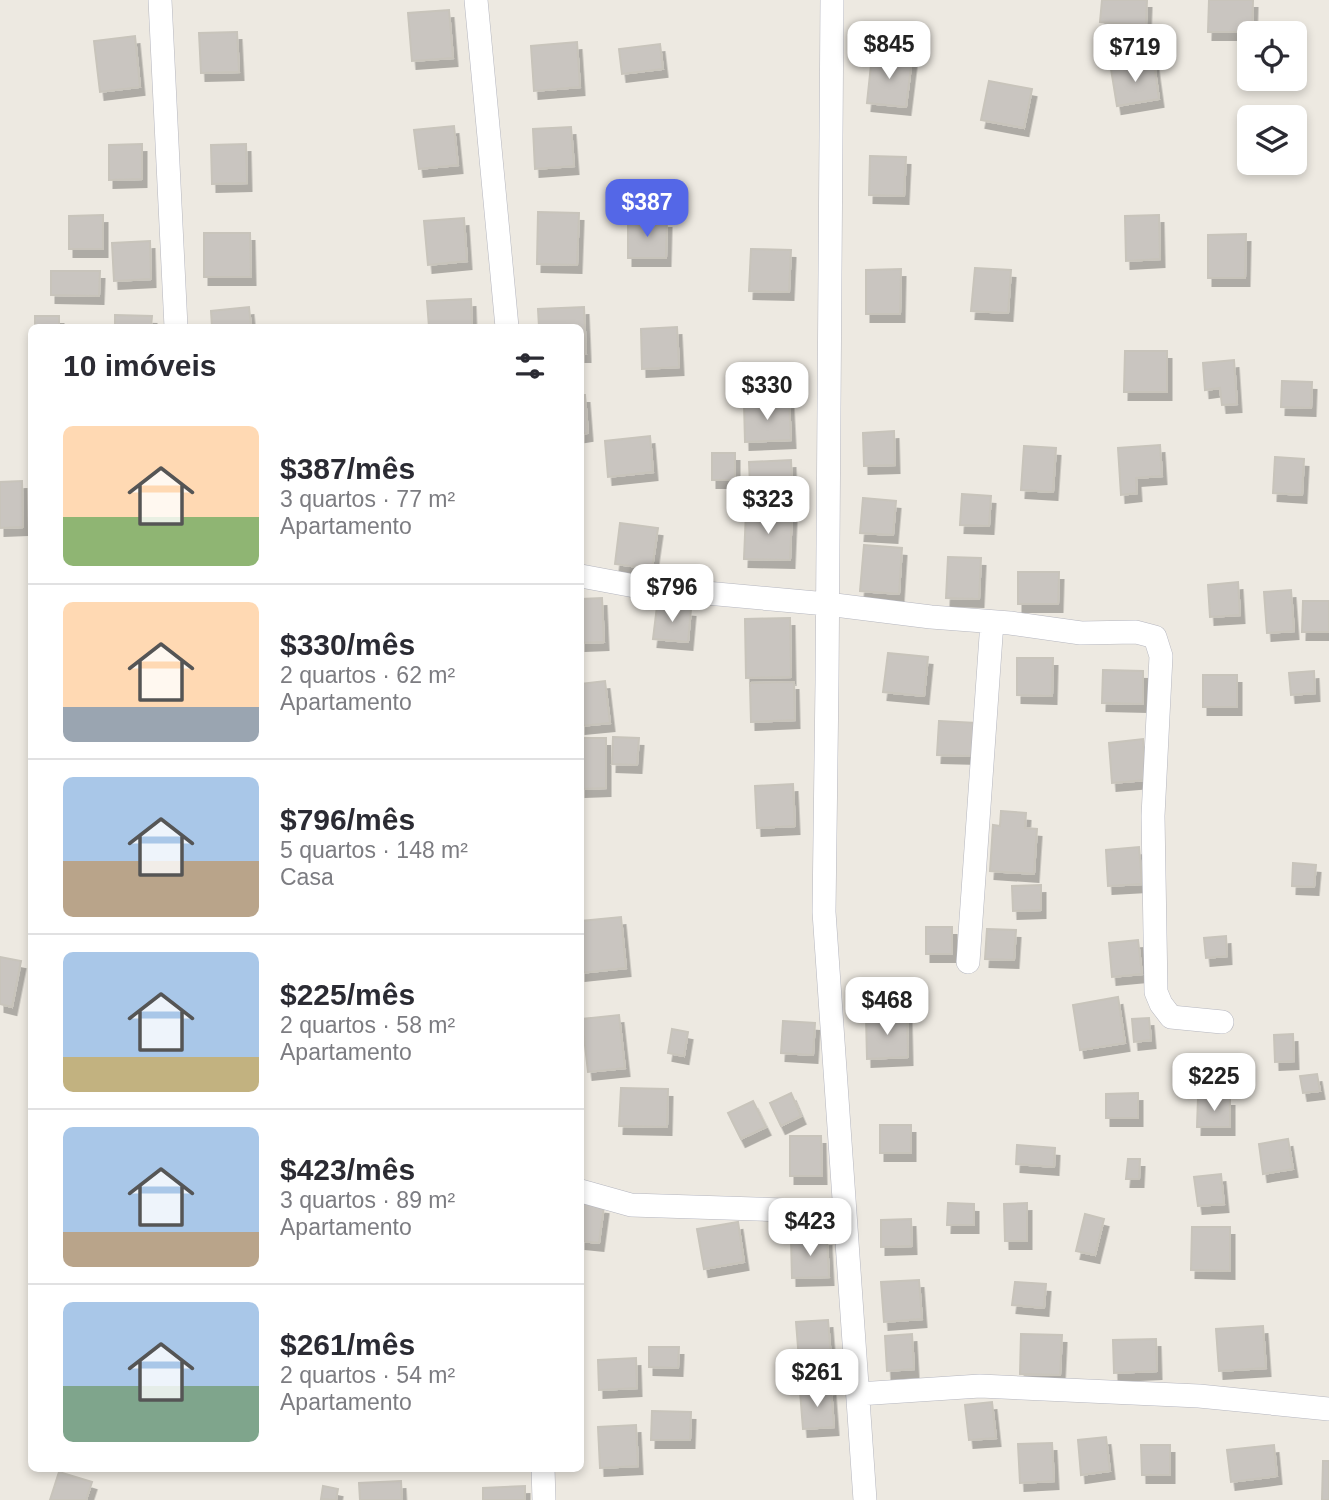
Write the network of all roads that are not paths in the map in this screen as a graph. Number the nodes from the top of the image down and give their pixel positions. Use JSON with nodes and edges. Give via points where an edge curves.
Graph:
{"nodes":[{"id":1,"x":160,"y":0,"type":"edge"},
{"id":2,"x":476,"y":0,"type":"edge"},
{"id":3,"x":832,"y":0,"type":"edge"},
{"id":4,"x":176,"y":324,"type":"edge"},
{"id":5,"x":507,"y":324,"type":"edge"},
{"id":6,"x":584,"y":577,"type":"edge"},
{"id":7,"x":827,"y":604,"type":"junction"},
{"id":8,"x":992,"y":622,"type":"junction"},
{"id":9,"x":968,"y":962,"type":"dead end"},
{"id":10,"x":1222,"y":1022,"type":"dead end"},
{"id":11,"x":584,"y":1192,"type":"edge"},
{"id":12,"x":845,"y":1212,"type":"junction"},
{"id":13,"x":858,"y":1394,"type":"junction"},
{"id":14,"x":1329,"y":1409,"type":"edge"},
{"id":15,"x":543,"y":1472,"type":"edge"},
{"id":16,"x":544,"y":1500,"type":"edge"},
{"id":17,"x":865,"y":1500,"type":"edge"}],
"edges":[{"from":1,"to":4,"type":"street"},
{"from":2,"to":5,"type":"street"},
{"from":3,"to":7,"type":"street"},
{"from":6,"to":7,"type":"street","via":[[640,587]]},
{"from":7,"to":8,"type":"street"},
{"from":7,"to":12,"type":"street","via":[[824,912]]},
{"from":8,"to":9,"type":"street"},
{"from":8,"to":10,"type":"street","via":[[1154,637],[1161,656],[1153,816],[1156,992],[1171,1017]]},
{"from":11,"to":12,"type":"street","via":[[631,1205]]},
{"from":12,"to":13,"type":"street"},
{"from":13,"to":14,"type":"street","via":[[980,1386],[1199,1395]]},
{"from":13,"to":17,"type":"street"},
{"from":15,"to":16,"type":"street"}]}
